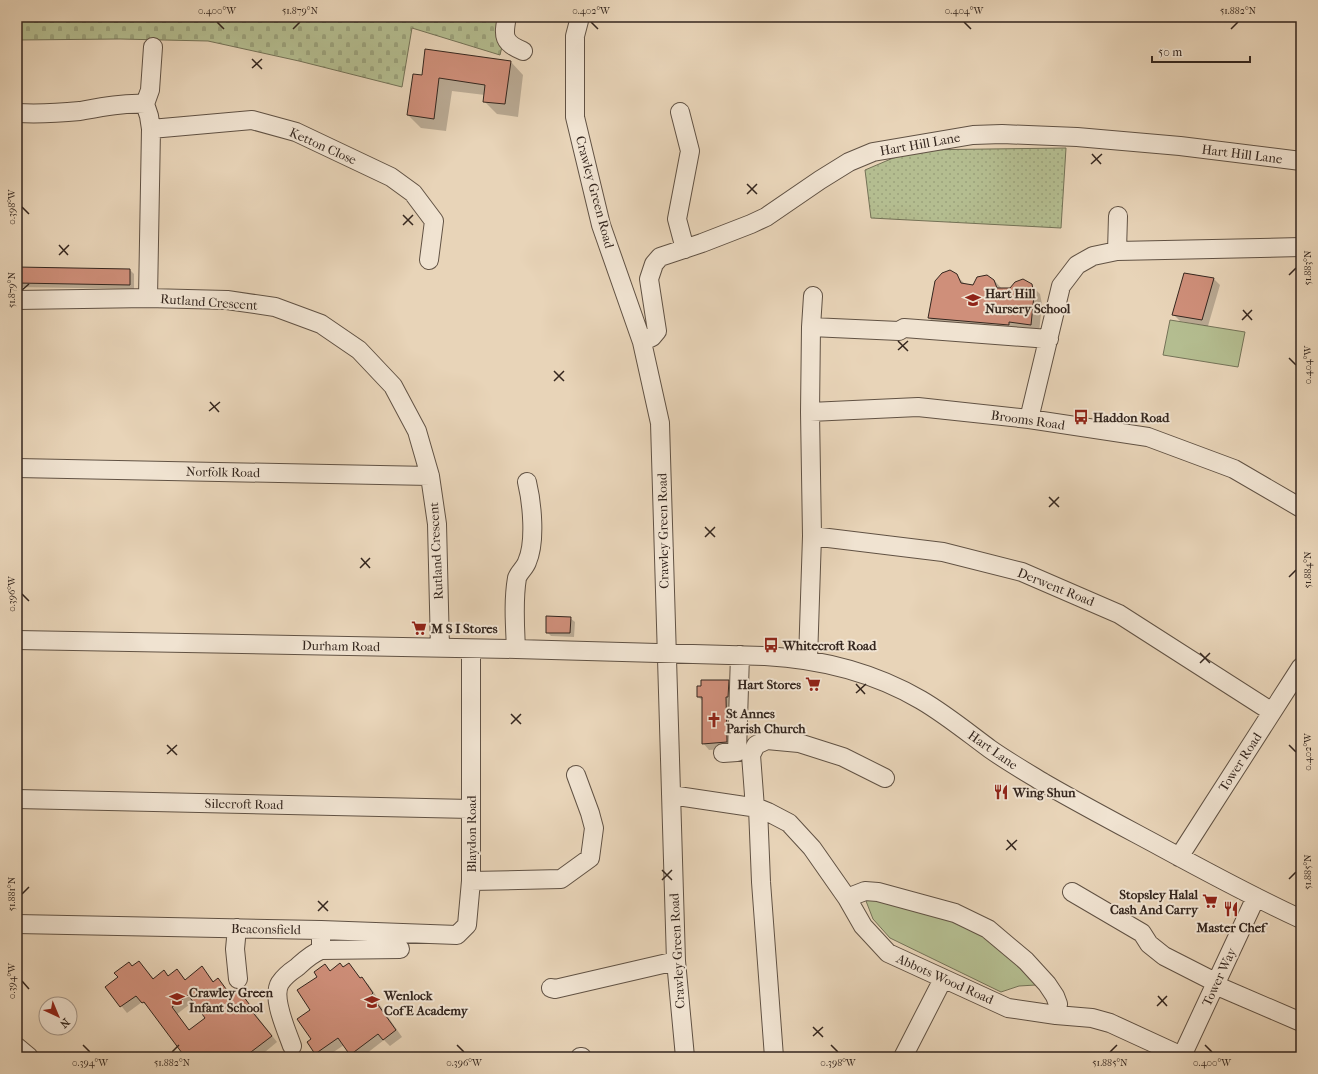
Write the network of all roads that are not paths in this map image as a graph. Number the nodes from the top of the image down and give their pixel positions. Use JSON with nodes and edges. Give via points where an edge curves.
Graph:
{"nodes":[{"id":1,"x":507,"y":17,"type":"edge"},
{"id":2,"x":580,"y":17,"type":"edge"},
{"id":3,"x":153,"y":47,"type":"dead end"},
{"id":4,"x":523,"y":51,"type":"dead end"},
{"id":5,"x":145,"y":104,"type":"junction"},
{"id":6,"x":680,"y":112,"type":"dead end"},
{"id":7,"x":17,"y":113,"type":"edge"},
{"id":8,"x":151,"y":129,"type":"junction"},
{"id":9,"x":1301,"y":161,"type":"edge"},
{"id":10,"x":1118,"y":216,"type":"dead end"},
{"id":11,"x":1301,"y":247,"type":"edge"},
{"id":12,"x":685,"y":248,"type":"junction"},
{"id":13,"x":1117,"y":251,"type":"junction"},
{"id":14,"x":429,"y":260,"type":"dead end"},
{"id":15,"x":813,"y":296,"type":"dead end"},
{"id":16,"x":148,"y":298,"type":"junction"},
{"id":17,"x":17,"y":300,"type":"edge"},
{"id":18,"x":811,"y":327,"type":"junction"},
{"id":19,"x":1049,"y":339,"type":"junction"},
{"id":20,"x":642,"y":342,"type":"junction"},
{"id":21,"x":810,"y":412,"type":"junction"},
{"id":22,"x":1029,"y":419,"type":"junction"},
{"id":23,"x":17,"y":468,"type":"edge"},
{"id":24,"x":430,"y":476,"type":"junction"},
{"id":25,"x":527,"y":482,"type":"dead end"},
{"id":26,"x":1301,"y":508,"type":"edge"},
{"id":27,"x":812,"y":536,"type":"junction"},
{"id":28,"x":17,"y":640,"type":"edge"},
{"id":29,"x":440,"y":648,"type":"junction"},
{"id":30,"x":472,"y":648,"type":"junction"},
{"id":31,"x":516,"y":649,"type":"junction"},
{"id":32,"x":666,"y":654,"type":"junction"},
{"id":33,"x":740,"y":655,"type":"junction"},
{"id":34,"x":808,"y":660,"type":"junction"},
{"id":35,"x":1301,"y":667,"type":"edge"},
{"id":36,"x":1272,"y":712,"type":"junction"},
{"id":37,"x":723,"y":753,"type":"dead end"},
{"id":38,"x":576,"y":775,"type":"dead end"},
{"id":39,"x":885,"y":778,"type":"dead end"},
{"id":40,"x":672,"y":795,"type":"junction"},
{"id":41,"x":17,"y":799,"type":"edge"},
{"id":42,"x":756,"y":808,"type":"junction"},
{"id":43,"x":471,"y":809,"type":"junction"},
{"id":44,"x":1179,"y":857,"type":"junction"},
{"id":45,"x":471,"y":881,"type":"junction"},
{"id":46,"x":1072,"y":892,"type":"dead end"},
{"id":47,"x":1256,"y":897,"type":"junction"},
{"id":48,"x":847,"y":898,"type":"junction"},
{"id":49,"x":1301,"y":919,"type":"edge"},
{"id":50,"x":17,"y":924,"type":"edge"},
{"id":51,"x":237,"y":928,"type":"junction"},
{"id":52,"x":321,"y":930,"type":"junction"},
{"id":53,"x":400,"y":949,"type":"dead end"},
{"id":54,"x":321,"y":950,"type":"junction"},
{"id":55,"x":676,"y":961,"type":"junction"},
{"id":56,"x":238,"y":979,"type":"dead end"},
{"id":57,"x":943,"y":979,"type":"junction"},
{"id":58,"x":1216,"y":984,"type":"junction"},
{"id":59,"x":551,"y":988,"type":"dead end"},
{"id":60,"x":1056,"y":1015,"type":"junction"},
{"id":61,"x":1301,"y":1022,"type":"edge"},
{"id":62,"x":292,"y":1046,"type":"dead end"},
{"id":63,"x":17,"y":1047,"type":"edge"},
{"id":64,"x":29,"y":1057,"type":"edge"},
{"id":65,"x":685,"y":1057,"type":"edge"},
{"id":66,"x":774,"y":1057,"type":"edge"},
{"id":67,"x":903,"y":1057,"type":"edge"},
{"id":68,"x":1183,"y":1057,"type":"edge"}],
"edges":[{"from":1,"to":4,"type":"street","via":[[504,30],[506,41],[512,47]]},
{"from":2,"to":20,"type":"street","name":"Crawley Green Road","via":[[575,36],[575,117],[601,225]]},
{"from":3,"to":5,"type":"street","via":[[150,90]]},
{"from":5,"to":7,"type":"street","via":[[52,113]]},
{"from":5,"to":8,"type":"street","via":[[150,116]]},
{"from":6,"to":12,"type":"street","via":[[690,151],[677,219]]},
{"from":8,"to":14,"type":"street","name":"Ketton Close","via":[[252,120],[296,132],[391,177],[413,193],[434,221]]},
{"from":8,"to":16,"type":"street"},
{"from":9,"to":12,"type":"street","name":"Hart Hill Lane","via":[[1180,146],[1076,137],[973,135],[861,156],[766,217]]},
{"from":10,"to":13,"type":"street"},
{"from":11,"to":13,"type":"street"},
{"from":12,"to":20,"type":"street","name":"Hart Hill Lane","via":[[660,257],[654,264],[649,280],[657,331]]},
{"from":13,"to":19,"type":"street","via":[[1093,256],[1077,265],[1061,286]]},
{"from":15,"to":18,"type":"street"},
{"from":16,"to":17,"type":"street","name":"Rutland Crescent"},
{"from":16,"to":24,"type":"street","name":"Rutland Crescent","via":[[227,300],[275,307],[321,324],[359,350],[393,386],[417,430]]},
{"from":18,"to":19,"type":"street","via":[[899,330],[904,328]]},
{"from":18,"to":21,"type":"street"},
{"from":19,"to":22,"type":"street"},
{"from":20,"to":32,"type":"street","name":"Crawley Green Road","via":[[660,423]]},
{"from":21,"to":22,"type":"street","name":"Brooms Road","via":[[918,407]]},
{"from":21,"to":27,"type":"street"},
{"from":22,"to":26,"type":"street","name":"Brooms Road","via":[[1148,437],[1234,469]]},
{"from":23,"to":24,"type":"street","name":"Norfolk Road"},
{"from":24,"to":29,"type":"street","name":"Rutland Crescent","via":[[437,524]]},
{"from":25,"to":31,"type":"street","via":[[532,527],[527,562],[518,576],[515,592]]},
{"from":27,"to":34,"type":"street"},
{"from":27,"to":36,"type":"street","name":"Derwent Road","via":[[943,552],[1022,572],[1119,614]]},
{"from":28,"to":29,"type":"street","name":"Durham Road"},
{"from":29,"to":30,"type":"street","name":"Durham Road"},
{"from":30,"to":31,"type":"street","name":"Durham Road"},
{"from":30,"to":43,"type":"street","name":"Blaydon Road"},
{"from":31,"to":32,"type":"street","name":"Durham Road"},
{"from":32,"to":33,"type":"street","name":"Hart Lane"},
{"from":32,"to":40,"type":"street","name":"Crawley Green Road"},
{"from":33,"to":34,"type":"street","name":"Hart Lane"},
{"from":33,"to":37,"type":"street","via":[[737,752]]},
{"from":34,"to":44,"type":"street","name":"Hart Lane","via":[[857,672],[906,691],[1020,768]]},
{"from":35,"to":36,"type":"street","name":"Tower Road"},
{"from":36,"to":44,"type":"street","name":"Tower Road"},
{"from":38,"to":45,"type":"street","name":"Blaydon Road","via":[[594,828],[590,858],[561,879]]},
{"from":39,"to":42,"type":"street","via":[[843,757],[799,743],[767,740],[756,746],[751,755]]},
{"from":40,"to":42,"type":"street","name":"Abbots Wood Road"},
{"from":40,"to":55,"type":"street","name":"Crawley Green Road"},
{"from":41,"to":43,"type":"street","name":"Silecroft Road"},
{"from":42,"to":48,"type":"street","name":"Abbots Wood Road","via":[[790,823],[812,848]]},
{"from":42,"to":66,"type":"street"},
{"from":43,"to":45,"type":"street","name":"Blaydon Road"},
{"from":44,"to":47,"type":"street","name":"Hart Lane"},
{"from":45,"to":52,"type":"street","name":"Beaconsfield","via":[[467,925],[457,935]]},
{"from":46,"to":58,"type":"street","via":[[1142,933],[1149,944],[1164,956]]},
{"from":47,"to":49,"type":"street","name":"Hart Lane"},
{"from":47,"to":58,"type":"street","name":"Tower Way"},
{"from":48,"to":57,"type":"street","name":"Abbots Wood Road","via":[[863,926],[888,953]]},
{"from":48,"to":60,"type":"street","via":[[865,891],[878,892],[955,912],[988,929],[1047,984],[1058,1004]]},
{"from":50,"to":51,"type":"street","name":"Beaconsfield"},
{"from":51,"to":52,"type":"street","name":"Beaconsfield"},
{"from":51,"to":56,"type":"street"},
{"from":52,"to":54,"type":"street"},
{"from":53,"to":54,"type":"street"},
{"from":54,"to":62,"type":"street","via":[[286,975],[277,990],[280,1010]]},
{"from":55,"to":59,"type":"street"},
{"from":55,"to":65,"type":"street","name":"Crawley Green Road"},
{"from":57,"to":60,"type":"street","name":"Abbots Wood Road","via":[[1008,1008]]},
{"from":57,"to":67,"type":"street"},
{"from":58,"to":61,"type":"street"},
{"from":58,"to":68,"type":"street","name":"Tower Way"},
{"from":60,"to":68,"type":"street","name":"Abbots Wood Road","via":[[1092,1018],[1110,1023]]},
{"from":63,"to":64,"type":"street"}]}
